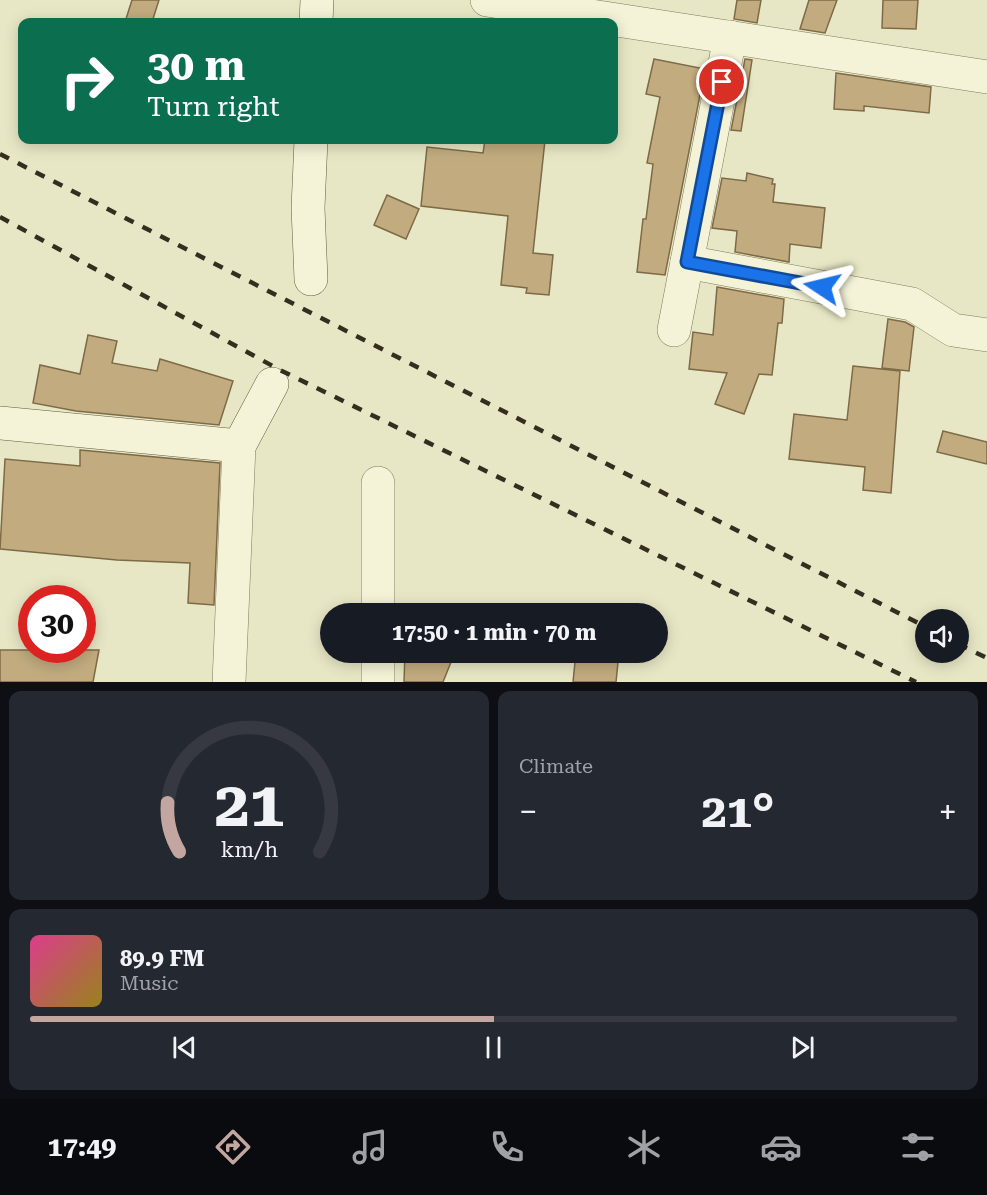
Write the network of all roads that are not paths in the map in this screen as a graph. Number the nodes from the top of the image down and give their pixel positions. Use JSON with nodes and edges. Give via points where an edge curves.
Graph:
{"nodes":[{"id":1,"x":317,"y":0,"type":"edge"},
{"id":2,"x":487,"y":0,"type":"edge"},
{"id":3,"x":316,"y":18,"type":"edge"},
{"id":4,"x":605,"y":18,"type":"edge"},
{"id":5,"x":618,"y":20,"type":"edge"},
{"id":6,"x":730,"y":37,"type":"junction"},
{"id":7,"x":987,"y":77,"type":"edge"},
{"id":8,"x":311,"y":144,"type":"edge"},
{"id":9,"x":687,"y":262,"type":"junction"},
{"id":10,"x":311,"y":279,"type":"dead end"},
{"id":11,"x":674,"y":330,"type":"dead end"},
{"id":12,"x":987,"y":335,"type":"edge"},
{"id":13,"x":272,"y":384,"type":"dead end"},
{"id":14,"x":0,"y":423,"type":"edge"},
{"id":15,"x":239,"y":446,"type":"junction"},
{"id":16,"x":378,"y":483,"type":"dead end"},
{"id":17,"x":378,"y":603,"type":"edge"},
{"id":18,"x":378,"y":663,"type":"edge"},
{"id":19,"x":229,"y":682,"type":"edge"},
{"id":20,"x":378,"y":682,"type":"edge"}],
"edges":[{"from":1,"to":3,"type":"street"},
{"from":2,"to":4,"type":"street"},
{"from":5,"to":6,"type":"street"},
{"from":6,"to":7,"type":"street"},
{"from":6,"to":9,"type":"street"},
{"from":8,"to":10,"type":"street"},
{"from":9,"to":11,"type":"street"},
{"from":9,"to":12,"type":"street","via":[[912,304],[953,330]]},
{"from":13,"to":15,"type":"street"},
{"from":14,"to":15,"type":"street"},
{"from":15,"to":19,"type":"street"},
{"from":16,"to":17,"type":"street"},
{"from":18,"to":20,"type":"street"}]}
